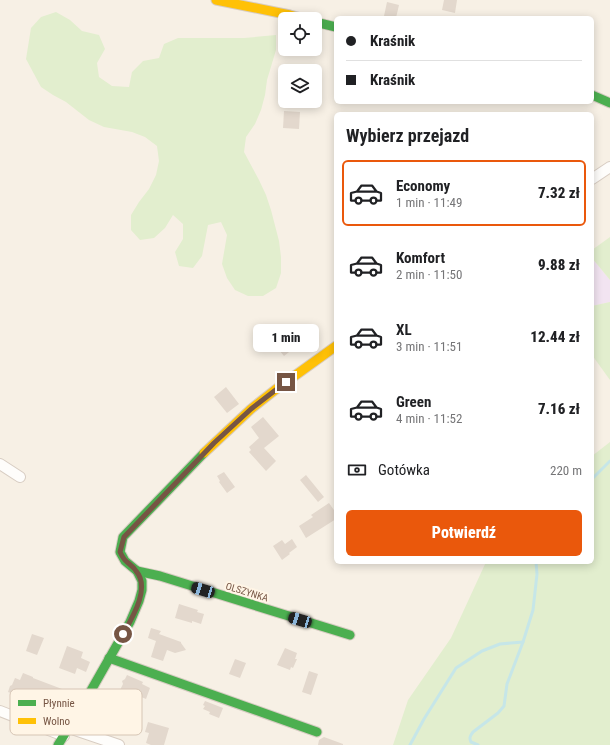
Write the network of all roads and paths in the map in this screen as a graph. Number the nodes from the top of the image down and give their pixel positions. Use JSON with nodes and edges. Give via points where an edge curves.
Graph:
{"nodes":[{"id":1,"x":216,"y":0,"type":"edge"},
{"id":2,"x":278,"y":13,"type":"edge"},
{"id":3,"x":322,"y":24,"type":"edge"},
{"id":4,"x":334,"y":27,"type":"edge"},
{"id":5,"x":594,"y":96,"type":"edge"},
{"id":6,"x":610,"y":103,"type":"edge"},
{"id":7,"x":610,"y":167,"type":"edge"},
{"id":8,"x":594,"y":177,"type":"edge"},
{"id":9,"x":334,"y":347,"type":"edge"},
{"id":10,"x":0,"y":464,"type":"edge"},
{"id":11,"x":20,"y":477,"type":"dead end"},
{"id":12,"x":137,"y":571,"type":"junction"},
{"id":13,"x":350,"y":635,"type":"dead end"},
{"id":14,"x":109,"y":658,"type":"junction"},
{"id":15,"x":92,"y":689,"type":"edge"},
{"id":16,"x":0,"y":711,"type":"edge"},
{"id":17,"x":10,"y":714,"type":"edge"},
{"id":18,"x":317,"y":732,"type":"dead end"},
{"id":19,"x":64,"y":735,"type":"edge"},
{"id":20,"x":78,"y":735,"type":"edge"},
{"id":21,"x":58,"y":745,"type":"edge"},
{"id":22,"x":119,"y":745,"type":"edge"}],
"edges":[{"from":1,"to":2,"type":"street"},
{"from":3,"to":4,"type":"street"},
{"from":5,"to":6,"type":"street"},
{"from":7,"to":8,"type":"street"},
{"from":9,"to":12,"type":"street","via":[[251,409],[214,443],[124,537],[120,552]]},
{"from":10,"to":11,"type":"street"},
{"from":12,"to":13,"type":"street","name":"OLSZYNKA"},
{"from":12,"to":14,"type":"street","via":[[142,580],[139,601]]},
{"from":14,"to":15,"type":"street"},
{"from":14,"to":18,"type":"street"},
{"from":16,"to":17,"type":"street"},
{"from":19,"to":21,"type":"street"},
{"from":20,"to":22,"type":"street"}]}
